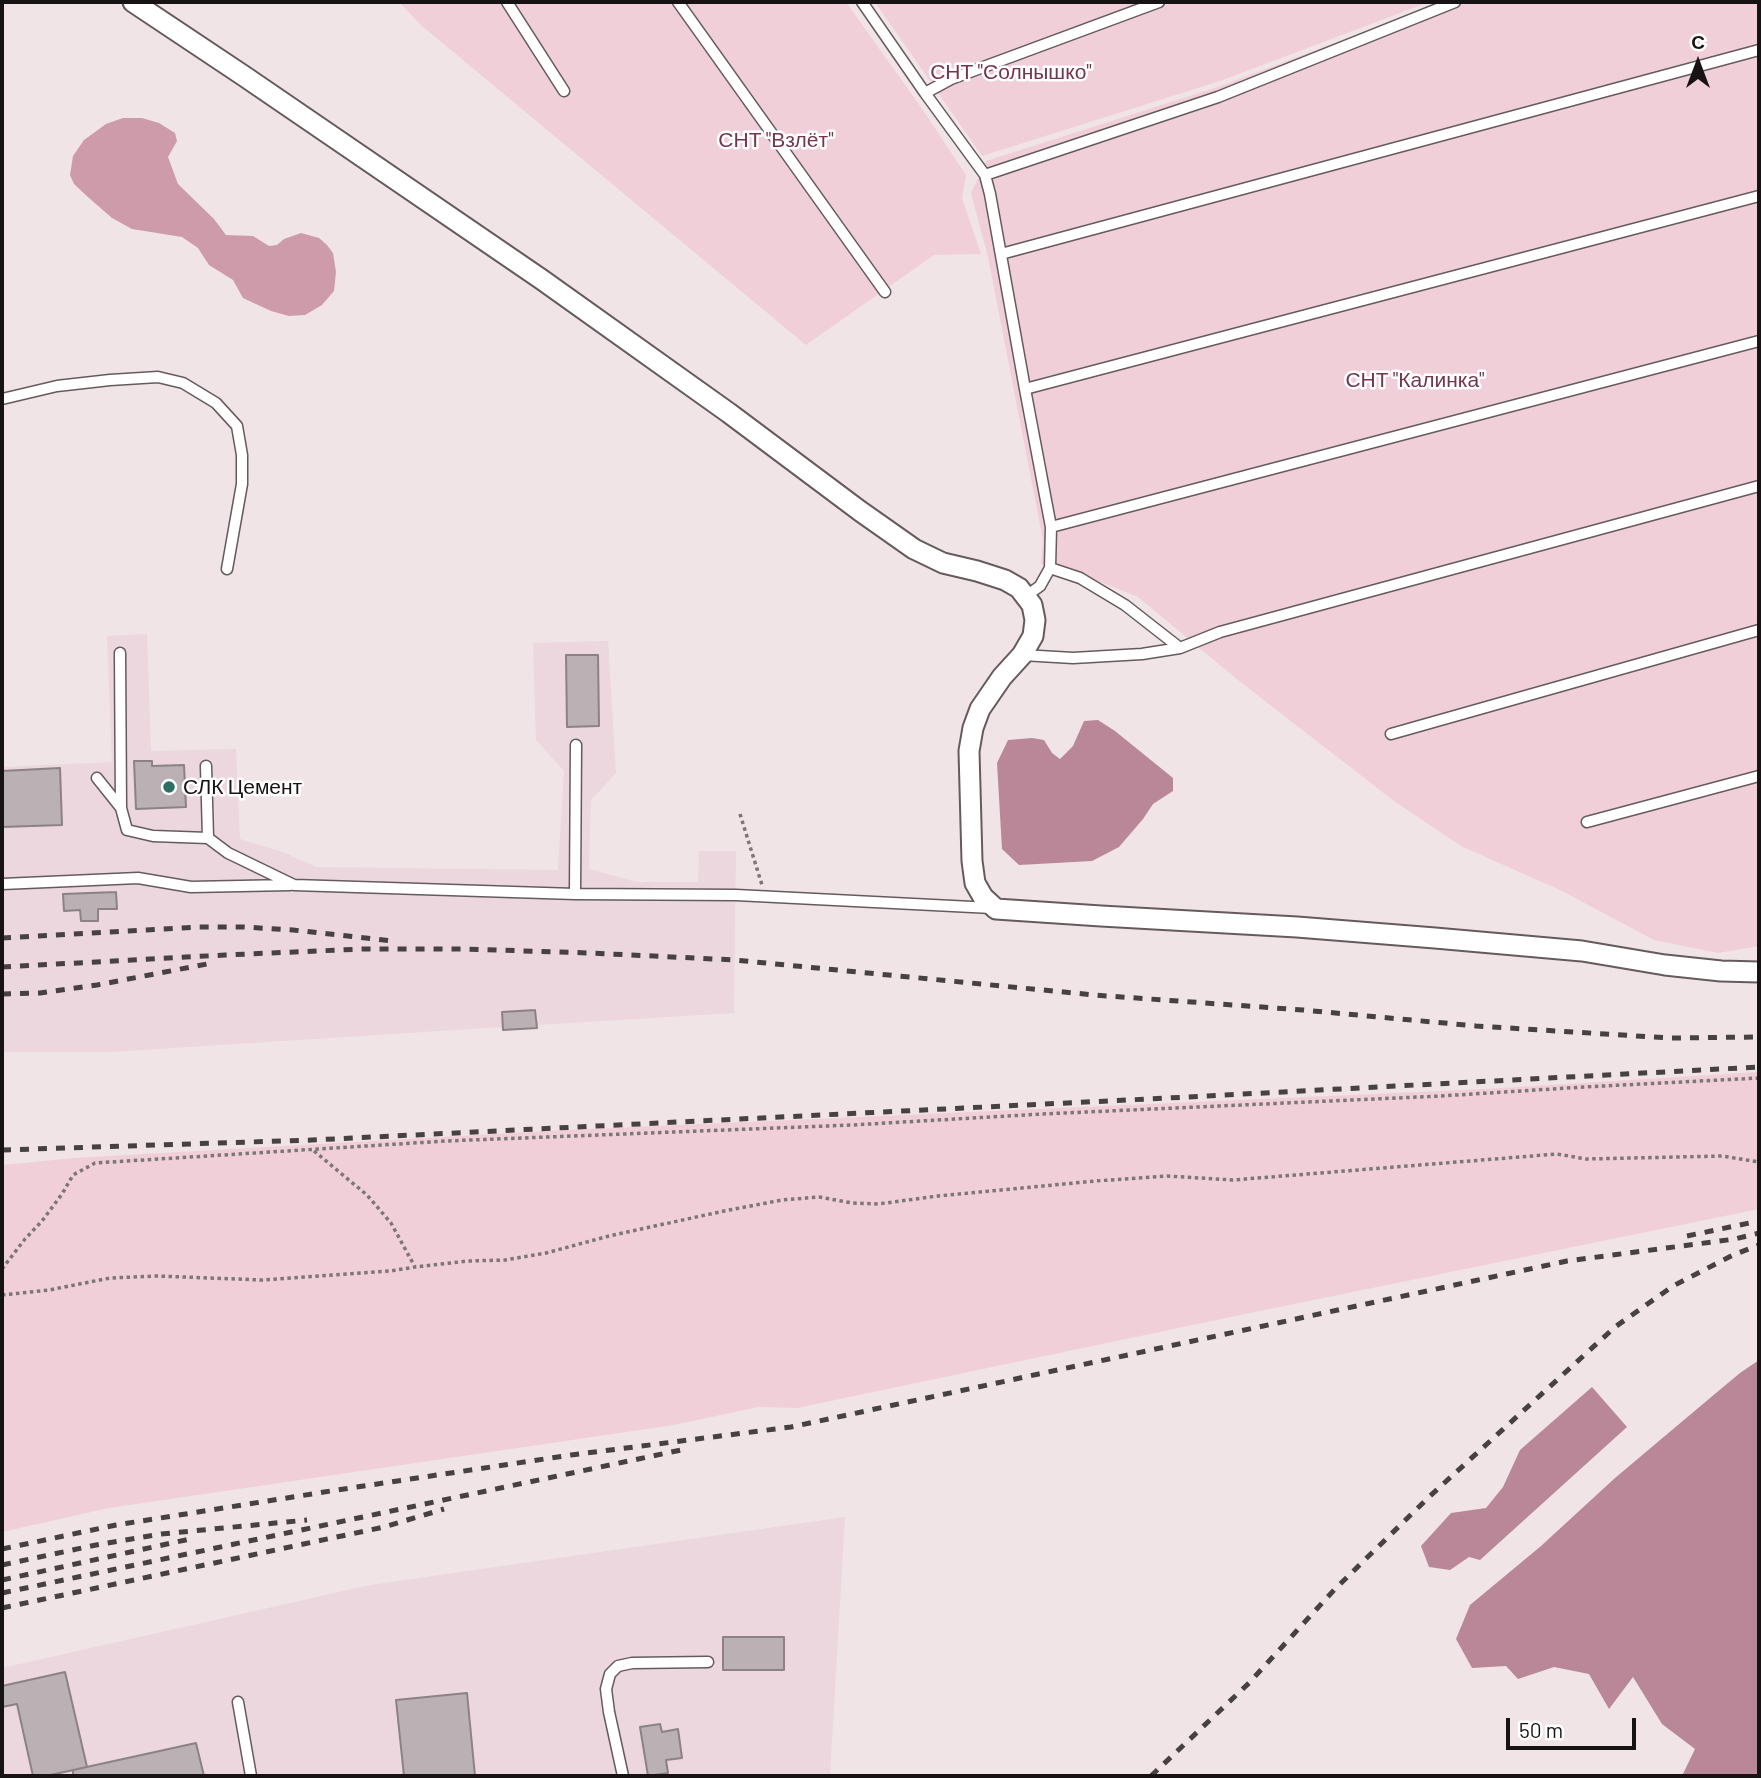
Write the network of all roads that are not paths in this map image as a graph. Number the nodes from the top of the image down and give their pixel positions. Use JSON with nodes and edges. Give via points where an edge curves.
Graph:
{"nodes":[{"id":1,"x":133,"y":2,"type":"edge"},
{"id":2,"x":507,"y":2,"type":"edge"},
{"id":3,"x":678,"y":2,"type":"edge"},
{"id":4,"x":862,"y":2,"type":"edge"},
{"id":5,"x":1158,"y":2,"type":"edge"},
{"id":6,"x":1455,"y":2,"type":"edge"},
{"id":7,"x":1759,"y":50,"type":"edge"},
{"id":8,"x":564,"y":90,"type":"dead end"},
{"id":9,"x":925,"y":93,"type":"junction"},
{"id":10,"x":985,"y":175,"type":"junction"},
{"id":11,"x":1759,"y":196,"type":"edge"},
{"id":12,"x":1000,"y":254,"type":"junction"},
{"id":13,"x":885,"y":292,"type":"dead end"},
{"id":14,"x":1759,"y":341,"type":"edge"},
{"id":15,"x":1024,"y":389,"type":"junction"},
{"id":16,"x":2,"y":399,"type":"edge"},
{"id":17,"x":1759,"y":486,"type":"edge"},
{"id":18,"x":1051,"y":527,"type":"junction"},
{"id":19,"x":1050,"y":568,"type":"junction"},
{"id":20,"x":227,"y":569,"type":"dead end"},
{"id":21,"x":1026,"y":596,"type":"junction"},
{"id":22,"x":1759,"y":630,"type":"edge"},
{"id":23,"x":1180,"y":648,"type":"junction"},
{"id":24,"x":120,"y":653,"type":"dead end"},
{"id":25,"x":1022,"y":655,"type":"junction"},
{"id":26,"x":1391,"y":734,"type":"dead end"},
{"id":27,"x":576,"y":746,"type":"dead end"},
{"id":28,"x":206,"y":766,"type":"dead end"},
{"id":29,"x":1759,"y":776,"type":"edge"},
{"id":30,"x":97,"y":778,"type":"dead end"},
{"id":31,"x":121,"y":808,"type":"junction"},
{"id":32,"x":1587,"y":822,"type":"dead end"},
{"id":33,"x":208,"y":838,"type":"junction"},
{"id":34,"x":2,"y":884,"type":"edge"},
{"id":35,"x":294,"y":885,"type":"junction"},
{"id":36,"x":575,"y":894,"type":"junction"},
{"id":37,"x":996,"y":909,"type":"junction"},
{"id":38,"x":1759,"y":972,"type":"edge"},
{"id":39,"x":708,"y":1662,"type":"dead end"},
{"id":40,"x":238,"y":1702,"type":"dead end"},
{"id":41,"x":251,"y":1776,"type":"edge"},
{"id":42,"x":623,"y":1776,"type":"edge"}],
"edges":[{"from":1,"to":21,"type":"street","via":[[552,287],[914,549],[1005,580]]},
{"from":2,"to":8,"type":"lane"},
{"from":3,"to":13,"type":"lane"},
{"from":4,"to":9,"type":"lane"},
{"from":5,"to":9,"type":"lane","via":[[951,79]]},
{"from":6,"to":10,"type":"lane","via":[[1218,97]]},
{"from":7,"to":12,"type":"lane"},
{"from":9,"to":10,"type":"lane"},
{"from":10,"to":12,"type":"lane"},
{"from":11,"to":15,"type":"lane"},
{"from":12,"to":15,"type":"lane"},
{"from":14,"to":18,"type":"lane"},
{"from":15,"to":18,"type":"lane"},
{"from":16,"to":20,"type":"lane","via":[[57,386],[158,377],[183,383],[216,403],[237,426],[242,455],[242,484]]},
{"from":17,"to":23,"type":"lane","via":[[1220,632]]},
{"from":18,"to":19,"type":"lane"},
{"from":19,"to":21,"type":"lane","via":[[1040,586]]},
{"from":19,"to":23,"type":"lane","via":[[1080,578],[1125,605]]},
{"from":21,"to":25,"type":"street","via":[[1035,620],[1033,636]]},
{"from":22,"to":26,"type":"lane"},
{"from":23,"to":25,"type":"lane","via":[[1073,658]]},
{"from":24,"to":31,"type":"lane"},
{"from":25,"to":37,"type":"street","via":[[980,709],[969,751],[975,883]]},
{"from":27,"to":36,"type":"lane"},
{"from":28,"to":33,"type":"lane"},
{"from":29,"to":32,"type":"lane"},
{"from":30,"to":31,"type":"lane"},
{"from":31,"to":33,"type":"lane","via":[[127,830]]},
{"from":33,"to":35,"type":"lane","via":[[228,853]]},
{"from":34,"to":35,"type":"lane","via":[[138,878],[191,887]]},
{"from":35,"to":36,"type":"lane"},
{"from":36,"to":37,"type":"lane","via":[[736,895]]},
{"from":37,"to":38,"type":"street","via":[[1435,938],[1582,951],[1687,968]]},
{"from":39,"to":42,"type":"lane","via":[[632,1663],[618,1666],[610,1674],[609,1712]]},
{"from":40,"to":41,"type":"lane"}]}
